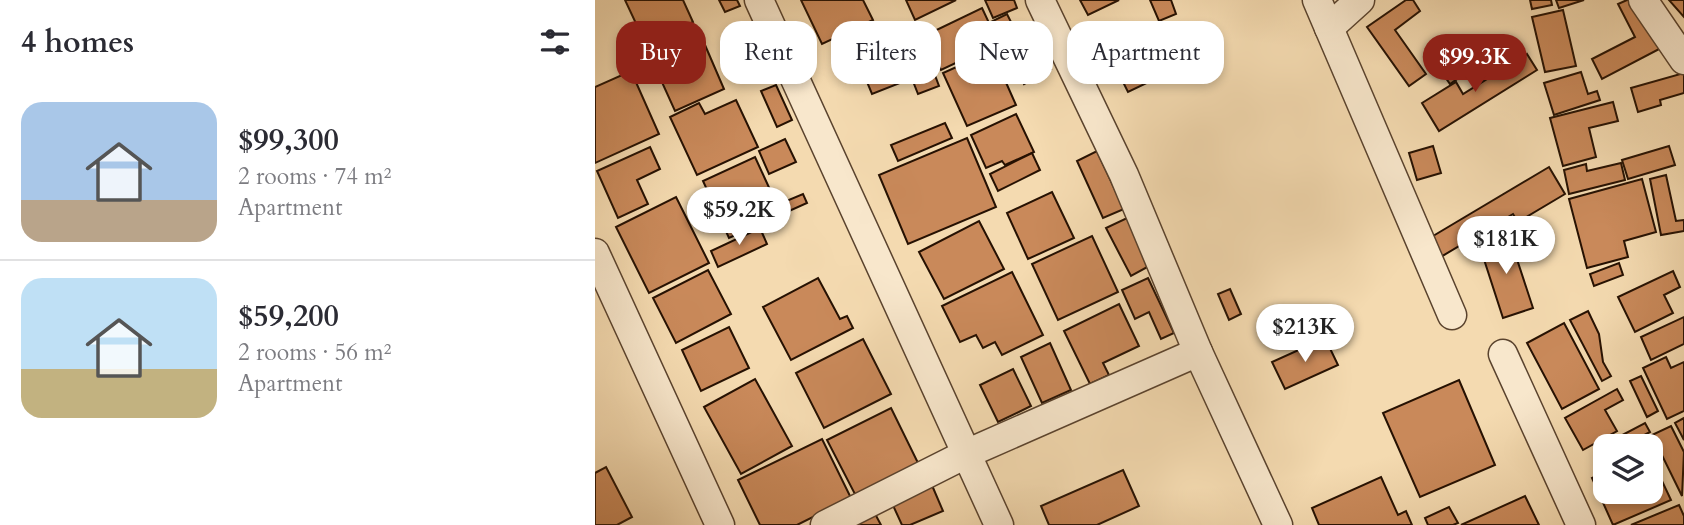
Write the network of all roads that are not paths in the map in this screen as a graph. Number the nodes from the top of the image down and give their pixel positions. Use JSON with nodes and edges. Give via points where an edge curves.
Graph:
{"nodes":[{"id":1,"x":759,"y":0,"type":"edge"},
{"id":2,"x":1040,"y":0,"type":"edge"},
{"id":3,"x":1317,"y":0,"type":"edge"},
{"id":4,"x":1360,"y":0,"type":"edge"},
{"id":5,"x":1643,"y":0,"type":"edge"},
{"id":6,"x":1329,"y":28,"type":"junction"},
{"id":7,"x":1684,"y":60,"type":"edge"},
{"id":8,"x":595,"y":253,"type":"edge"},
{"id":9,"x":1452,"y":315,"type":"dead end"},
{"id":10,"x":1198,"y":352,"type":"junction"},
{"id":11,"x":1503,"y":354,"type":"dead end"},
{"id":12,"x":966,"y":454,"type":"junction"},
{"id":13,"x":720,"y":525,"type":"edge"},
{"id":14,"x":825,"y":525,"type":"edge"},
{"id":15,"x":999,"y":525,"type":"edge"},
{"id":16,"x":1278,"y":525,"type":"edge"},
{"id":17,"x":1581,"y":525,"type":"edge"}],
"edges":[{"from":1,"to":12,"type":"street"},
{"from":2,"to":10,"type":"street","via":[[1124,175]]},
{"from":3,"to":6,"type":"street"},
{"from":4,"to":6,"type":"street"},
{"from":5,"to":7,"type":"street"},
{"from":6,"to":9,"type":"street"},
{"from":8,"to":13,"type":"street"},
{"from":10,"to":12,"type":"street"},
{"from":10,"to":16,"type":"street"},
{"from":11,"to":17,"type":"street"},
{"from":12,"to":14,"type":"street"},
{"from":12,"to":15,"type":"street"}]}
